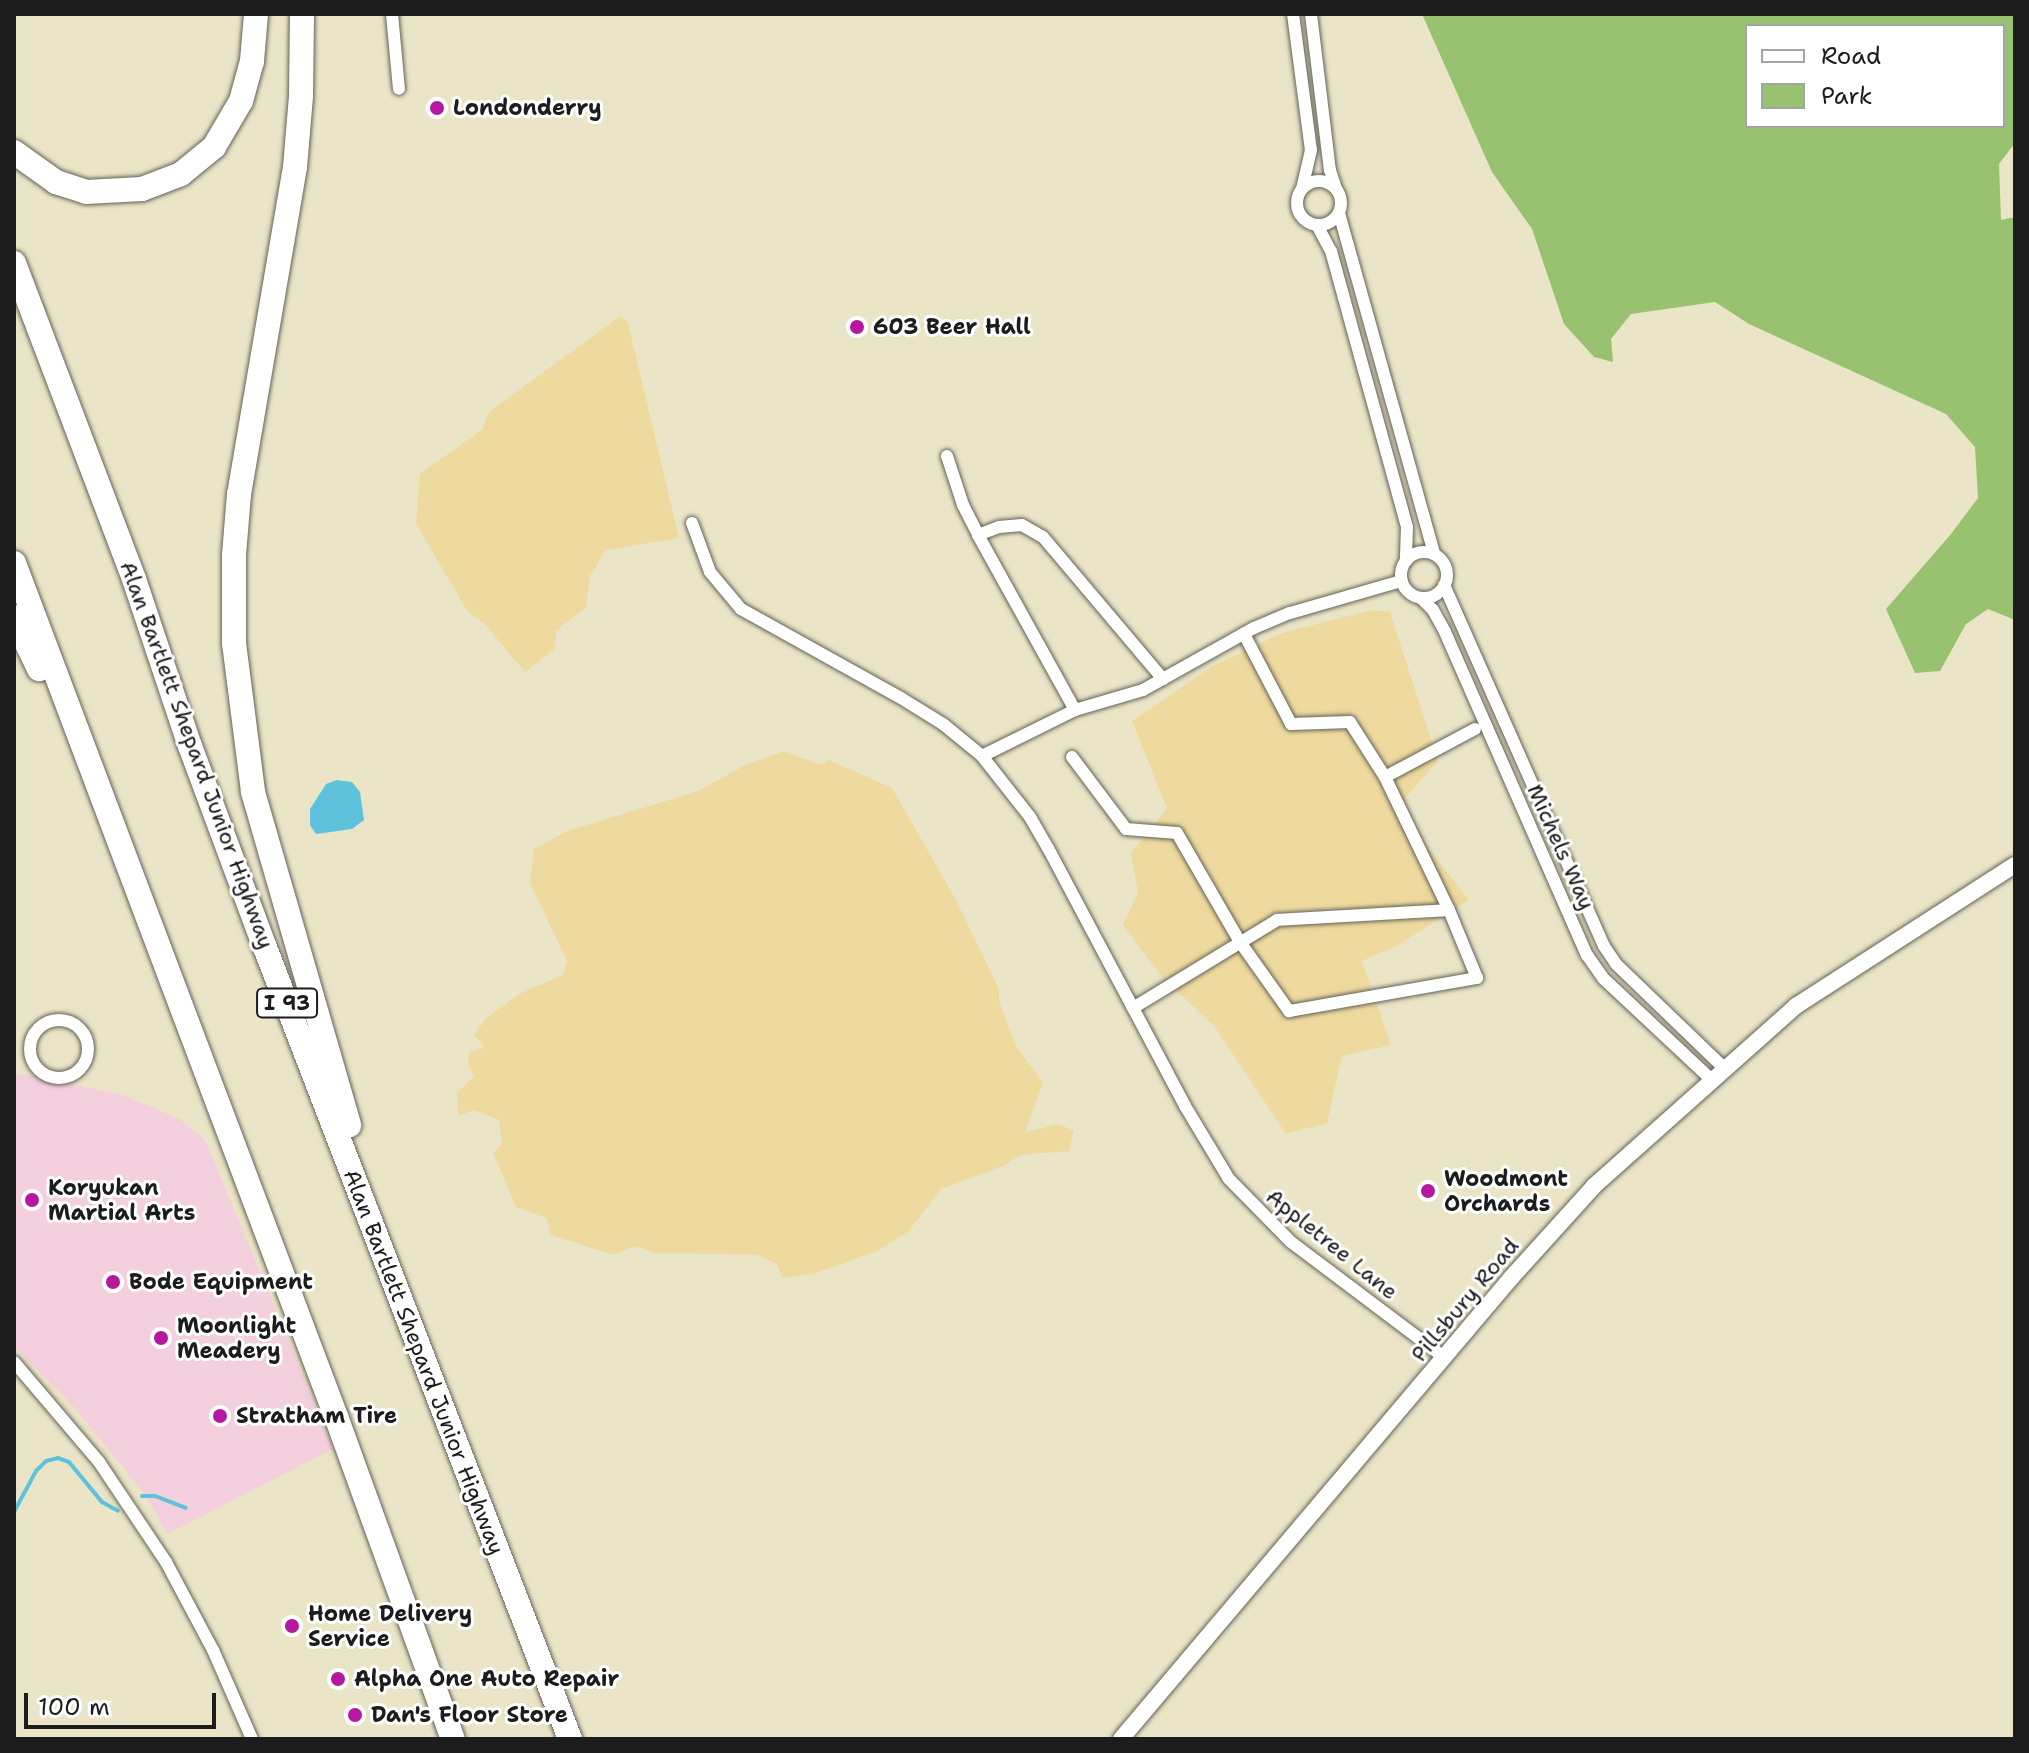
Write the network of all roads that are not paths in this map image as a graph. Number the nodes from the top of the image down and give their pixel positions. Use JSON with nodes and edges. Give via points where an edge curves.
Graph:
{"nodes":[{"id":1,"x":256,"y":14,"type":"edge"},
{"id":2,"x":302,"y":14,"type":"edge"},
{"id":3,"x":392,"y":14,"type":"edge"},
{"id":4,"x":1293,"y":14,"type":"edge"},
{"id":5,"x":1311,"y":14,"type":"edge"},
{"id":6,"x":399,"y":89,"type":"dead end"},
{"id":7,"x":14,"y":152,"type":"edge"},
{"id":8,"x":1302,"y":188,"type":"junction"},
{"id":9,"x":1336,"y":189,"type":"junction"},
{"id":10,"x":1339,"y":213,"type":"junction"},
{"id":11,"x":1317,"y":225,"type":"junction"},
{"id":12,"x":14,"y":263,"type":"edge"},
{"id":13,"x":947,"y":456,"type":"dead end"},
{"id":14,"x":692,"y":523,"type":"dead end"},
{"id":15,"x":978,"y":535,"type":"junction"},
{"id":16,"x":1434,"y":554,"type":"junction"},
{"id":17,"x":1406,"y":561,"type":"junction"},
{"id":18,"x":14,"y":563,"type":"edge"},
{"id":19,"x":1401,"y":581,"type":"junction"},
{"id":20,"x":1444,"y":585,"type":"junction"},
{"id":21,"x":1421,"y":598,"type":"junction"},
{"id":22,"x":14,"y":617,"type":"edge"},
{"id":23,"x":1244,"y":634,"type":"junction"},
{"id":24,"x":1163,"y":679,"type":"junction"},
{"id":25,"x":1075,"y":710,"type":"junction"},
{"id":26,"x":1475,"y":729,"type":"dead end"},
{"id":27,"x":982,"y":756,"type":"junction"},
{"id":28,"x":1072,"y":757,"type":"dead end"},
{"id":29,"x":1385,"y":777,"type":"junction"},
{"id":30,"x":107,"y":809,"type":"junction"},
{"id":31,"x":2015,"y":865,"type":"edge"},
{"id":32,"x":1449,"y":910,"type":"junction"},
{"id":33,"x":1240,"y":942,"type":"junction"},
{"id":34,"x":1133,"y":1008,"type":"junction"},
{"id":35,"x":14,"y":1049,"type":"edge"},
{"id":36,"x":30,"y":1049,"type":"junction"},
{"id":37,"x":1723,"y":1067,"type":"junction"},
{"id":38,"x":1711,"y":1079,"type":"junction"},
{"id":39,"x":398,"y":1288,"type":"junction"},
{"id":40,"x":1445,"y":1358,"type":"junction"},
{"id":41,"x":14,"y":1362,"type":"edge"},
{"id":42,"x":252,"y":1739,"type":"edge"},
{"id":43,"x":453,"y":1739,"type":"edge"},
{"id":44,"x":570,"y":1739,"type":"edge"},
{"id":45,"x":1121,"y":1739,"type":"edge"}],
"edges":[{"from":1,"to":7,"type":"highway","via":[[252,61],[241,101],[214,147],[181,174],[142,189],[86,192],[56,182]]},
{"from":2,"to":39,"type":"highway","via":[[295,167],[239,494],[234,643],[248,762],[272,866]]},
{"from":3,"to":6,"type":"street"},
{"from":4,"to":8,"type":"street","via":[[1311,150]]},
{"from":5,"to":9,"type":"street"},
{"from":8,"to":9,"type":"street","via":[[1323,181]]},
{"from":8,"to":11,"type":"street","via":[[1296,200],[1299,214]]},
{"from":9,"to":10,"type":"street"},
{"from":10,"to":11,"type":"street"},
{"from":10,"to":16,"type":"street"},
{"from":11,"to":17,"type":"street","via":[[1331,251],[1407,527]]},
{"from":12,"to":39,"type":"highway","name":"Alan Bartlett Shepard Junior Highway","number":"I 93","via":[[134,579],[222,831]]},
{"from":13,"to":15,"type":"street"},
{"from":14,"to":27,"type":"street","name":"Appletree Lane","via":[[710,572],[741,609],[901,698]]},
{"from":15,"to":24,"type":"street","via":[[1022,525],[1043,537]]},
{"from":15,"to":25,"type":"street"},
{"from":16,"to":17,"type":"street","via":[[1417,553]]},
{"from":16,"to":20,"type":"street","via":[[1446,570]]},
{"from":17,"to":19,"type":"street"},
{"from":18,"to":30,"type":"highway"},
{"from":19,"to":21,"type":"street","via":[[1408,593]]},
{"from":19,"to":23,"type":"street","via":[[1290,613]]},
{"from":20,"to":21,"type":"street","via":[[1435,595]]},
{"from":20,"to":37,"type":"street","name":"Michels Way","via":[[1604,946]]},
{"from":21,"to":38,"type":"street","name":"Michels Way","via":[[1445,632],[1587,955],[1614,989]]},
{"from":22,"to":30,"type":"highway"},
{"from":23,"to":24,"type":"street"},
{"from":23,"to":29,"type":"street","via":[[1291,724],[1350,722]]},
{"from":24,"to":25,"type":"street"},
{"from":25,"to":27,"type":"street"},
{"from":26,"to":29,"type":"street"},
{"from":27,"to":34,"type":"street","name":"Appletree Lane","via":[[1030,817]]},
{"from":28,"to":33,"type":"street","via":[[1126,829],[1177,833]]},
{"from":29,"to":32,"type":"street"},
{"from":30,"to":43,"type":"highway"},
{"from":31,"to":37,"type":"street","name":"Pillsbury Road","via":[[1796,1006]]},
{"from":32,"to":33,"type":"street","via":[[1277,920]]},
{"from":32,"to":33,"type":"street","via":[[1477,978],[1289,1011]]},
{"from":33,"to":34,"type":"street"},
{"from":34,"to":40,"type":"street","name":"Appletree Lane","via":[[1229,1179],[1266,1220]]},
{"from":35,"to":36,"type":"street"},
{"from":36,"to":36,"type":"street","via":[[43,1073],[61,1078],[84,1064],[88,1045],[80,1028],[52,1021],[36,1031]]},
{"from":37,"to":38,"type":"street","name":"Pillsbury Road"},
{"from":38,"to":40,"type":"street","name":"Pillsbury Road","via":[[1594,1186]]},
{"from":39,"to":44,"type":"highway","name":"Alan Bartlett Shepard Junior Highway","number":"I 93"},
{"from":40,"to":45,"type":"street","name":"Pillsbury Road"},
{"from":41,"to":42,"type":"street","via":[[99,1462],[166,1562]]}]}
